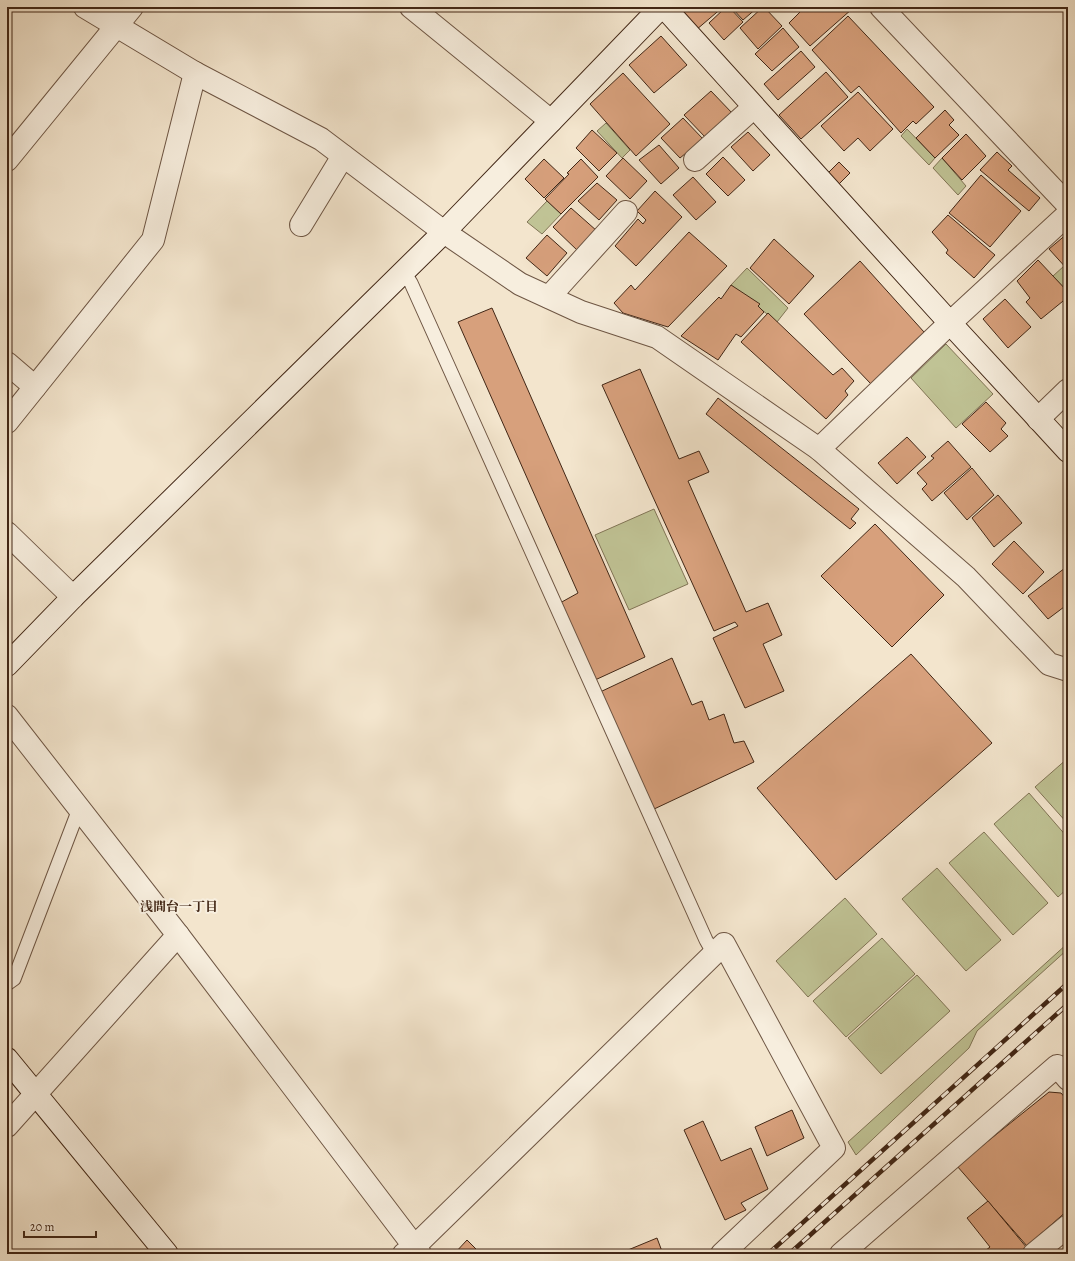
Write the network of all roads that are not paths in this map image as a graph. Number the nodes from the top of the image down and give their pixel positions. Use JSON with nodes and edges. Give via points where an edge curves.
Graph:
{"nodes":[{"id":1,"x":85,"y":7,"type":"edge"},
{"id":2,"x":132,"y":7,"type":"edge"},
{"id":3,"x":411,"y":7,"type":"edge"},
{"id":4,"x":662,"y":7,"type":"edge"},
{"id":5,"x":881,"y":7,"type":"edge"},
{"id":6,"x":117,"y":26,"type":"junction"},
{"id":7,"x":196,"y":73,"type":"junction"},
{"id":8,"x":754,"y":107,"type":"junction"},
{"id":9,"x":551,"y":121,"type":"junction"},
{"id":10,"x":343,"y":156,"type":"junction"},
{"id":11,"x":7,"y":160,"type":"edge"},
{"id":12,"x":695,"y":160,"type":"dead end"},
{"id":13,"x":1068,"y":205,"type":"edge"},
{"id":14,"x":626,"y":212,"type":"dead end"},
{"id":15,"x":1068,"y":214,"type":"edge"},
{"id":16,"x":300,"y":225,"type":"dead end"},
{"id":17,"x":444,"y":232,"type":"junction"},
{"id":18,"x":404,"y":272,"type":"junction"},
{"id":19,"x":550,"y":297,"type":"junction"},
{"id":20,"x":950,"y":323,"type":"junction"},
{"id":21,"x":7,"y":363,"type":"edge"},
{"id":22,"x":35,"y":387,"type":"junction"},
{"id":23,"x":1068,"y":390,"type":"edge"},
{"id":24,"x":1038,"y":419,"type":"junction"},
{"id":25,"x":7,"y":422,"type":"edge"},
{"id":26,"x":819,"y":448,"type":"junction"},
{"id":27,"x":1068,"y":451,"type":"edge"},
{"id":28,"x":7,"y":533,"type":"edge"},
{"id":29,"x":73,"y":597,"type":"junction"},
{"id":30,"x":7,"y":665,"type":"edge"},
{"id":31,"x":1068,"y":670,"type":"edge"},
{"id":32,"x":7,"y":716,"type":"edge"},
{"id":33,"x":79,"y":809,"type":"junction"},
{"id":34,"x":178,"y":935,"type":"junction"},
{"id":35,"x":714,"y":954,"type":"junction"},
{"id":36,"x":7,"y":984,"type":"edge"},
{"id":37,"x":7,"y":1059,"type":"edge"},
{"id":38,"x":1068,"y":1078,"type":"edge"},
{"id":39,"x":35,"y":1094,"type":"junction"},
{"id":40,"x":7,"y":1126,"type":"edge"},
{"id":41,"x":1068,"y":1226,"type":"edge"},
{"id":42,"x":413,"y":1252,"type":"edge"},
{"id":43,"x":167,"y":1254,"type":"edge"},
{"id":44,"x":722,"y":1254,"type":"edge"},
{"id":45,"x":841,"y":1254,"type":"edge"},
{"id":46,"x":1034,"y":1254,"type":"edge"}],
"edges":[{"from":1,"to":6,"type":"street"},
{"from":2,"to":6,"type":"street"},
{"from":3,"to":9,"type":"street"},
{"from":4,"to":8,"type":"street"},
{"from":4,"to":9,"type":"street"},
{"from":5,"to":13,"type":"street"},
{"from":6,"to":7,"type":"street"},
{"from":6,"to":11,"type":"street"},
{"from":7,"to":10,"type":"street","via":[[321,139]]},
{"from":7,"to":22,"type":"street","via":[[153,240]]},
{"from":8,"to":12,"type":"street"},
{"from":8,"to":20,"type":"street"},
{"from":9,"to":17,"type":"street"},
{"from":10,"to":16,"type":"street"},
{"from":10,"to":17,"type":"street"},
{"from":14,"to":19,"type":"street"},
{"from":15,"to":20,"type":"street"},
{"from":17,"to":18,"type":"street"},
{"from":17,"to":19,"type":"street","via":[[520,284]]},
{"from":18,"to":29,"type":"street"},
{"from":18,"to":35,"type":"lane"},
{"from":19,"to":26,"type":"street","via":[[582,312],[657,337]]},
{"from":20,"to":24,"type":"street"},
{"from":20,"to":26,"type":"street"},
{"from":21,"to":22,"type":"street"},
{"from":22,"to":25,"type":"street"},
{"from":23,"to":24,"type":"street"},
{"from":24,"to":27,"type":"street"},
{"from":26,"to":31,"type":"street","via":[[966,577],[1048,664]]},
{"from":28,"to":29,"type":"street"},
{"from":29,"to":30,"type":"street"},
{"from":32,"to":33,"type":"street"},
{"from":33,"to":34,"type":"street"},
{"from":33,"to":36,"type":"lane","via":[[14,979]]},
{"from":34,"to":39,"type":"street"},
{"from":34,"to":42,"type":"street"},
{"from":35,"to":42,"type":"street"},
{"from":35,"to":44,"type":"street","via":[[724,944],[834,1148]]},
{"from":37,"to":39,"type":"street"},
{"from":38,"to":45,"type":"street","via":[[1056,1066]]},
{"from":39,"to":40,"type":"street"},
{"from":39,"to":43,"type":"street"},
{"from":41,"to":46,"type":"street"}]}
